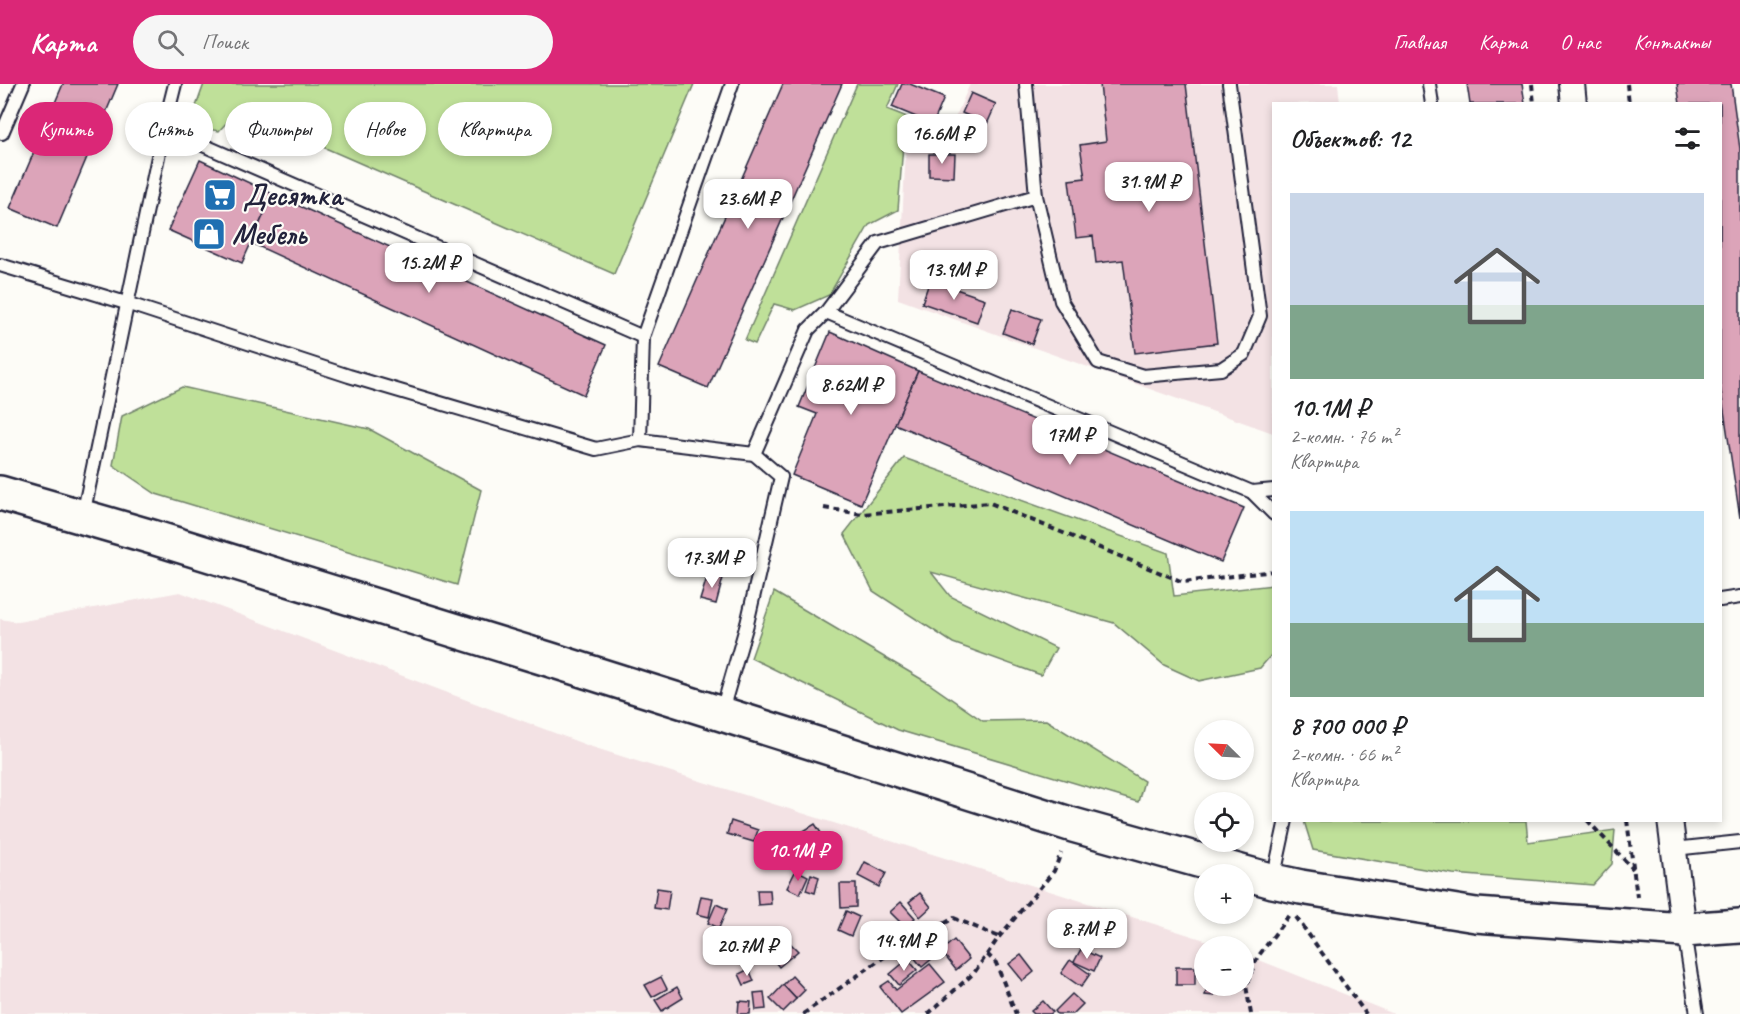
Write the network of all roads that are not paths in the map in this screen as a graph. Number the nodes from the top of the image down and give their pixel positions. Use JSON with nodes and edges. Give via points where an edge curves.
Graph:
{"nodes":[{"id":1,"x":23,"y":84,"type":"edge"},
{"id":2,"x":175,"y":84,"type":"edge"},
{"id":3,"x":732,"y":84,"type":"edge"},
{"id":4,"x":1026,"y":84,"type":"edge"},
{"id":5,"x":1229,"y":84,"type":"edge"},
{"id":6,"x":1429,"y":84,"type":"edge"},
{"id":7,"x":1572,"y":84,"type":"edge"},
{"id":8,"x":170,"y":102,"type":"edge"},
{"id":9,"x":1432,"y":102,"type":"edge"},
{"id":10,"x":1574,"y":102,"type":"edge"},
{"id":11,"x":1,"y":134,"type":"edge"},
{"id":12,"x":213,"y":149,"type":"edge"},
{"id":13,"x":158,"y":156,"type":"edge"},
{"id":14,"x":1036,"y":196,"type":"junction"},
{"id":15,"x":0,"y":265,"type":"edge"},
{"id":16,"x":126,"y":303,"type":"junction"},
{"id":17,"x":826,"y":312,"type":"junction"},
{"id":18,"x":643,"y":337,"type":"junction"},
{"id":19,"x":640,"y":440,"type":"junction"},
{"id":20,"x":754,"y":454,"type":"junction"},
{"id":21,"x":1272,"y":490,"type":"edge"},
{"id":22,"x":1252,"y":492,"type":"junction"},
{"id":23,"x":0,"y":493,"type":"edge"},
{"id":24,"x":1272,"y":512,"type":"edge"},
{"id":25,"x":83,"y":516,"type":"junction"},
{"id":26,"x":1740,"y":597,"type":"edge"},
{"id":27,"x":1722,"y":600,"type":"edge"},
{"id":28,"x":721,"y":715,"type":"junction"},
{"id":29,"x":1286,"y":822,"type":"edge"},
{"id":30,"x":1670,"y":822,"type":"edge"},
{"id":31,"x":1740,"y":842,"type":"edge"},
{"id":32,"x":1674,"y":849,"type":"junction"},
{"id":33,"x":1273,"y":881,"type":"junction"},
{"id":34,"x":1740,"y":926,"type":"edge"},
{"id":35,"x":1684,"y":930,"type":"junction"},
{"id":36,"x":1697,"y":1014,"type":"edge"}],
"edges":[{"from":1,"to":11,"type":"lane"},
{"from":2,"to":8,"type":"lane"},
{"from":3,"to":18,"type":"lane"},
{"from":4,"to":14,"type":"lane"},
{"from":5,"to":14,"type":"lane","via":[[1260,316],[1244,354],[1221,369],[1143,376],[1098,362],[1061,301]]},
{"from":6,"to":9,"type":"lane"},
{"from":7,"to":10,"type":"street"},
{"from":12,"to":18,"type":"lane"},
{"from":13,"to":16,"type":"lane"},
{"from":14,"to":17,"type":"lane","via":[[878,243]]},
{"from":15,"to":16,"type":"lane"},
{"from":16,"to":19,"type":"lane","via":[[349,376],[596,449]]},
{"from":16,"to":25,"type":"lane"},
{"from":17,"to":20,"type":"lane","via":[[808,330]]},
{"from":17,"to":22,"type":"lane"},
{"from":18,"to":19,"type":"lane"},
{"from":19,"to":20,"type":"lane"},
{"from":20,"to":28,"type":"lane","via":[[781,477]]},
{"from":21,"to":22,"type":"lane"},
{"from":22,"to":24,"type":"lane"},
{"from":23,"to":25,"type":"street"},
{"from":25,"to":28,"type":"street"},
{"from":26,"to":27,"type":"lane"},
{"from":28,"to":33,"type":"street","via":[[1073,825]]},
{"from":29,"to":33,"type":"lane"},
{"from":30,"to":32,"type":"street"},
{"from":31,"to":32,"type":"lane"},
{"from":32,"to":35,"type":"street"},
{"from":33,"to":35,"type":"street","via":[[1476,915]]},
{"from":34,"to":35,"type":"street"},
{"from":35,"to":36,"type":"lane"}]}
